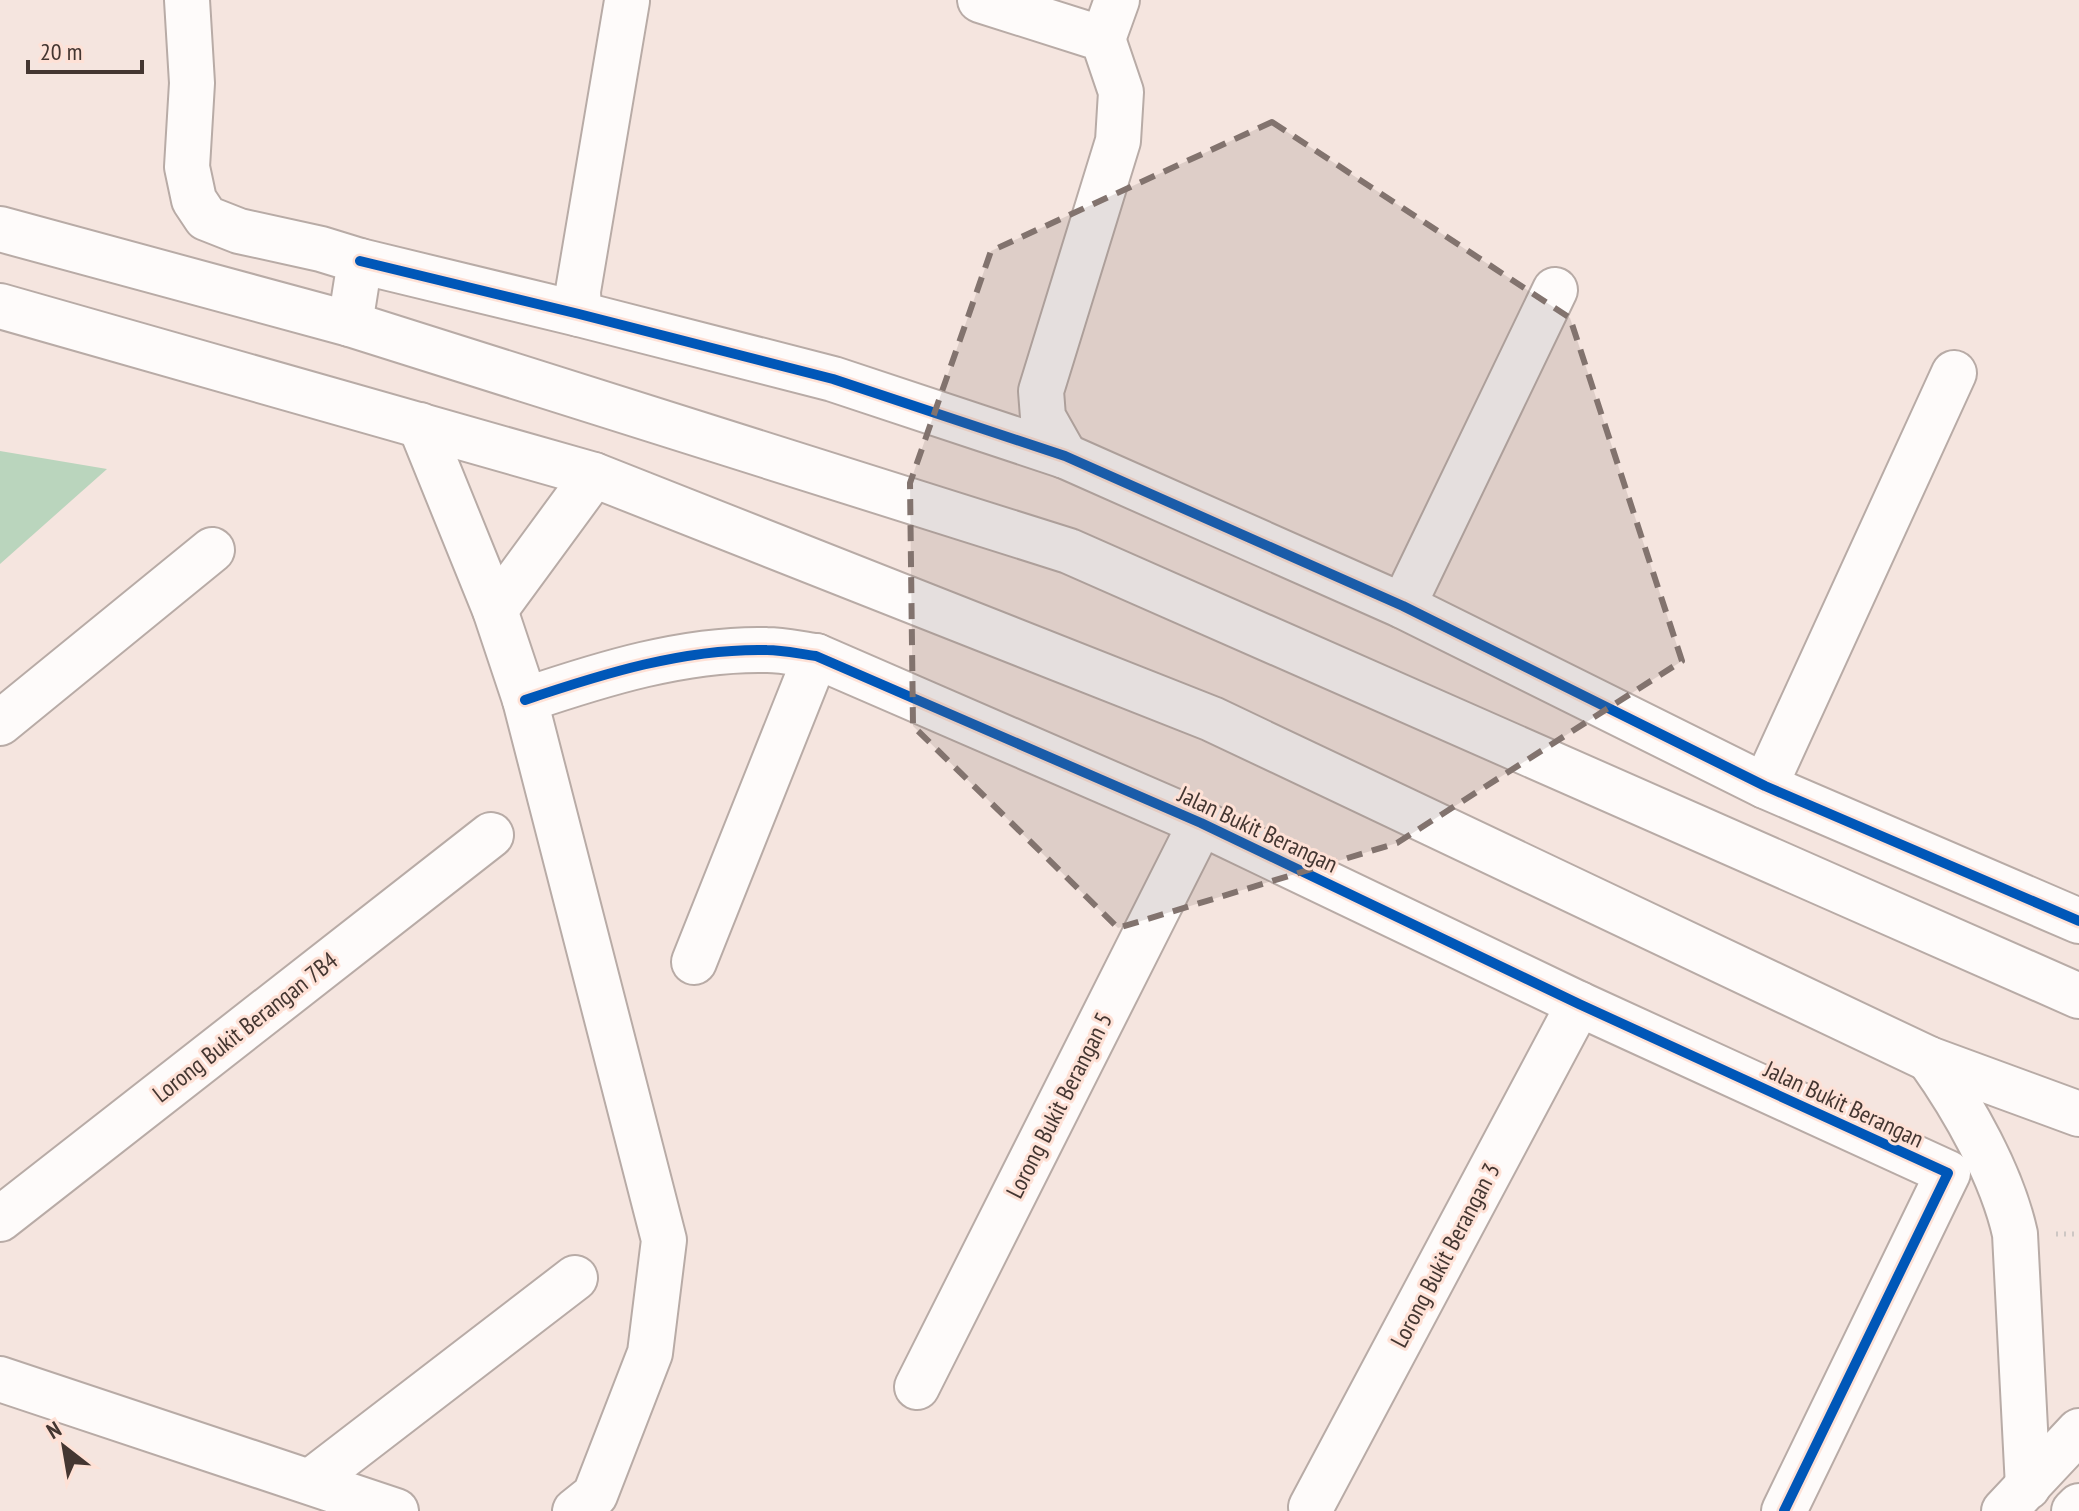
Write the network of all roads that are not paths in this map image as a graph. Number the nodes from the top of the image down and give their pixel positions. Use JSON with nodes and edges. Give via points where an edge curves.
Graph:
{"nodes":[{"id":1,"x":187,"y":0,"type":"edge"},
{"id":2,"x":980,"y":0,"type":"edge"},
{"id":3,"x":627,"y":1,"type":"edge"},
{"id":4,"x":1110,"y":20,"type":"edge"},
{"id":5,"x":0,"y":229,"type":"edge"},
{"id":6,"x":360,"y":261,"type":"junction"},
{"id":7,"x":1555,"y":290,"type":"dead end"},
{"id":8,"x":0,"y":306,"type":"edge"},
{"id":9,"x":579,"y":314,"type":"junction"},
{"id":10,"x":350,"y":324,"type":"junction"},
{"id":11,"x":1954,"y":373,"type":"dead end"},
{"id":12,"x":420,"y":425,"type":"junction"},
{"id":13,"x":1065,"y":456,"type":"junction"},
{"id":14,"x":594,"y":475,"type":"junction"},
{"id":15,"x":212,"y":550,"type":"dead end"},
{"id":16,"x":1403,"y":606,"type":"junction"},
{"id":17,"x":495,"y":610,"type":"junction"},
{"id":18,"x":816,"y":656,"type":"junction"},
{"id":19,"x":525,"y":700,"type":"junction"},
{"id":20,"x":0,"y":723,"type":"edge"},
{"id":21,"x":1765,"y":786,"type":"junction"},
{"id":22,"x":1201,"y":823,"type":"junction"},
{"id":23,"x":491,"y":835,"type":"dead end"},
{"id":24,"x":2079,"y":921,"type":"edge"},
{"id":25,"x":694,"y":962,"type":"dead end"},
{"id":26,"x":2071,"y":989,"type":"edge"},
{"id":27,"x":1579,"y":1004,"type":"junction"},
{"id":28,"x":1929,"y":1059,"type":"junction"},
{"id":29,"x":2079,"y":1114,"type":"edge"},
{"id":30,"x":0,"y":1219,"type":"edge"},
{"id":31,"x":575,"y":1278,"type":"dead end"},
{"id":32,"x":0,"y":1379,"type":"edge"},
{"id":33,"x":917,"y":1387,"type":"dead end"},
{"id":34,"x":2079,"y":1431,"type":"edge"},
{"id":35,"x":311,"y":1481,"type":"junction"},
{"id":36,"x":2016,"y":1499,"type":"edge"},
{"id":37,"x":2079,"y":1506,"type":"edge"},
{"id":38,"x":1311,"y":1507,"type":"dead end"},
{"id":39,"x":396,"y":1511,"type":"edge"},
{"id":40,"x":575,"y":1511,"type":"edge"},
{"id":41,"x":1784,"y":1511,"type":"edge"},
{"id":42,"x":2074,"y":1511,"type":"edge"}],
"edges":[{"from":1,"to":6,"type":"main road","via":[[192,83],[187,167],[194,200],[206,218],[239,231]]},
{"from":2,"to":4,"type":"main road"},
{"from":3,"to":9,"type":"main road","via":[[578,291]]},
{"from":4,"to":13,"type":"main road","via":[[1121,92],[1118,141],[1041,391],[1043,417]]},
{"from":5,"to":10,"type":"main road"},
{"from":6,"to":9,"type":"main road"},
{"from":6,"to":10,"type":"main road"},
{"from":7,"to":16,"type":"main road"},
{"from":8,"to":12,"type":"main road"},
{"from":9,"to":13,"type":"main road","via":[[833,379]]},
{"from":10,"to":26,"type":"main road","via":[[1069,551]]},
{"from":11,"to":21,"type":"main road"},
{"from":12,"to":14,"type":"main road"},
{"from":12,"to":17,"type":"main road"},
{"from":13,"to":16,"type":"main road"},
{"from":14,"to":17,"type":"main road"},
{"from":14,"to":28,"type":"main road","via":[[1212,719]]},
{"from":15,"to":20,"type":"main road"},
{"from":16,"to":21,"type":"main road"},
{"from":17,"to":19,"type":"main road"},
{"from":18,"to":19,"type":"main road","name":"Jalan Bukit Berangan","via":[[768,650],[705,654],[651,663]]},
{"from":18,"to":22,"type":"main road","name":"Jalan Bukit Berangan"},
{"from":18,"to":25,"type":"main road"},
{"from":19,"to":40,"type":"main road","via":[[664,1240],[650,1353],[595,1495]]},
{"from":21,"to":24,"type":"main road"},
{"from":22,"to":27,"type":"main road","name":"Jalan Bukit Berangan"},
{"from":22,"to":33,"type":"main road","name":"Lorong Bukit Berangan 5"},
{"from":23,"to":30,"type":"main road","name":"Lorong Bukit Berangan 7B4"},
{"from":27,"to":38,"type":"main road","name":"Lorong Bukit Berangan 3"},
{"from":27,"to":41,"type":"main road","name":"Jalan Bukit Berangan","via":[[1948,1173]]},
{"from":28,"to":29,"type":"main road"},
{"from":28,"to":36,"type":"main road","via":[[1957,1098],[2009,1206],[2015,1234]]},
{"from":31,"to":35,"type":"main road"},
{"from":32,"to":35,"type":"main road"},
{"from":34,"to":36,"type":"main road"},
{"from":35,"to":39,"type":"main road"},
{"from":37,"to":42,"type":"main road"}]}
